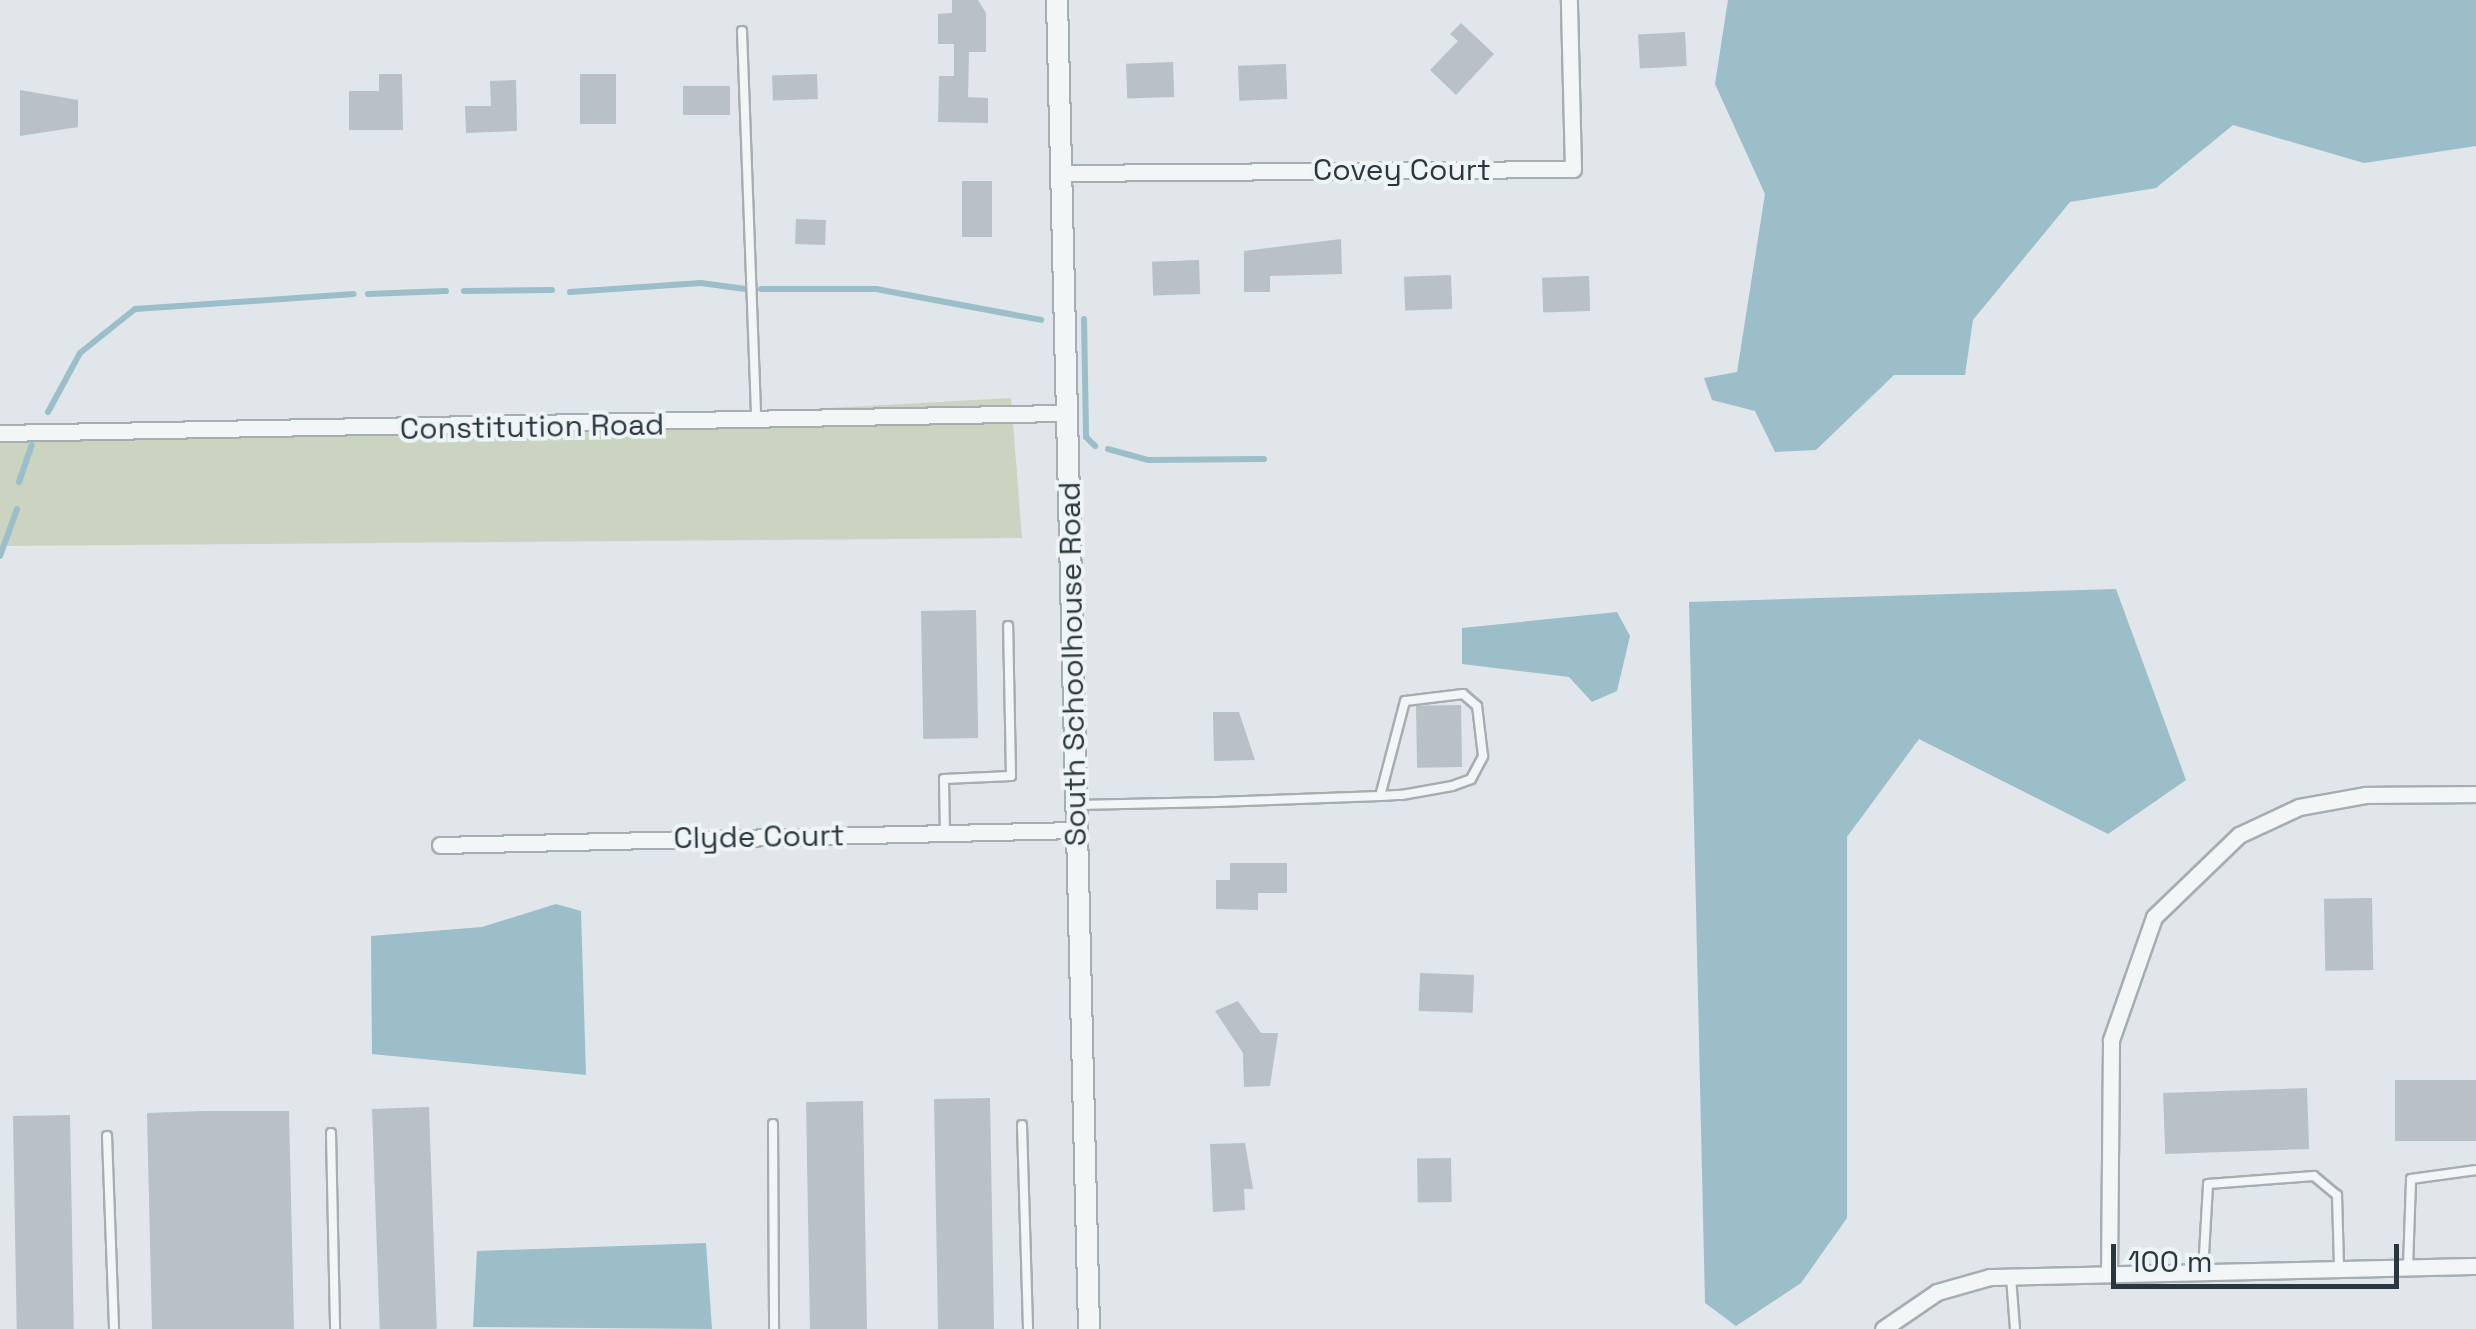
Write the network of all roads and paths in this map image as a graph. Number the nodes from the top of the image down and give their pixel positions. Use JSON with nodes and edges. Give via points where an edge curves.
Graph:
{"nodes":[{"id":1,"x":1058,"y":0,"type":"edge"},
{"id":2,"x":1569,"y":0,"type":"edge"},
{"id":3,"x":742,"y":31,"type":"dead end"},
{"id":4,"x":1062,"y":173,"type":"junction"},
{"id":5,"x":1065,"y":413,"type":"junction"},
{"id":6,"x":756,"y":425,"type":"junction"},
{"id":7,"x":0,"y":433,"type":"edge"},
{"id":8,"x":1008,"y":626,"type":"dead end"},
{"id":9,"x":2476,"y":794,"type":"edge"},
{"id":10,"x":1380,"y":796,"type":"junction"},
{"id":11,"x":1076,"y":805,"type":"junction"},
{"id":12,"x":1077,"y":830,"type":"junction"},
{"id":13,"x":945,"y":833,"type":"junction"},
{"id":14,"x":440,"y":845,"type":"dead end"},
{"id":15,"x":772,"y":1124,"type":"dead end"},
{"id":16,"x":1022,"y":1125,"type":"dead end"},
{"id":17,"x":331,"y":1133,"type":"dead end"},
{"id":18,"x":106,"y":1136,"type":"dead end"},
{"id":19,"x":2476,"y":1170,"type":"edge"},
{"id":20,"x":2476,"y":1266,"type":"edge"},
{"id":21,"x":2408,"y":1268,"type":"junction"},
{"id":22,"x":2339,"y":1269,"type":"junction"},
{"id":23,"x":2203,"y":1272,"type":"junction"},
{"id":24,"x":2109,"y":1274,"type":"junction"},
{"id":25,"x":2012,"y":1277,"type":"junction"},
{"id":26,"x":114,"y":1329,"type":"edge"},
{"id":27,"x":335,"y":1329,"type":"edge"},
{"id":28,"x":774,"y":1329,"type":"edge"},
{"id":29,"x":1028,"y":1329,"type":"edge"},
{"id":30,"x":1089,"y":1329,"type":"edge"},
{"id":31,"x":1884,"y":1329,"type":"edge"},
{"id":32,"x":2015,"y":1329,"type":"edge"}],
"edges":[{"from":1,"to":4,"type":"street","name":"South Schoolhouse Road"},
{"from":2,"to":4,"type":"street","name":"Covey Court","via":[[1574,169]]},
{"from":3,"to":6,"type":"lane"},
{"from":4,"to":5,"type":"street","name":"South Schoolhouse Road"},
{"from":5,"to":6,"type":"street","name":"Constitution Road"},
{"from":5,"to":11,"type":"street","name":"South Schoolhouse Road"},
{"from":6,"to":7,"type":"street","name":"Constitution Road"},
{"from":8,"to":13,"type":"lane","via":[[1012,776],[944,779]]},
{"from":9,"to":24,"type":"street","via":[[2365,795],[2299,807],[2238,835],[2154,917],[2110,1040]]},
{"from":10,"to":10,"type":"lane","via":[[1471,779],[1484,743],[1477,706],[1463,694],[1406,701]]},
{"from":10,"to":11,"type":"lane"},
{"from":11,"to":12,"type":"street","name":"South Schoolhouse Road"},
{"from":12,"to":13,"type":"street","name":"Clyde Court"},
{"from":12,"to":30,"type":"street","name":"South Schoolhouse Road"},
{"from":13,"to":14,"type":"street","name":"Clyde Court"},
{"from":15,"to":28,"type":"lane"},
{"from":16,"to":29,"type":"lane"},
{"from":17,"to":27,"type":"lane"},
{"from":18,"to":26,"type":"lane"},
{"from":19,"to":21,"type":"lane","via":[[2411,1179]]},
{"from":20,"to":21,"type":"street"},
{"from":21,"to":22,"type":"street"},
{"from":22,"to":23,"type":"street"},
{"from":22,"to":23,"type":"lane","via":[[2337,1195],[2314,1176],[2208,1184]]},
{"from":23,"to":24,"type":"street"},
{"from":24,"to":25,"type":"street"},
{"from":25,"to":31,"type":"street","via":[[1938,1292]]},
{"from":25,"to":32,"type":"lane"}]}
